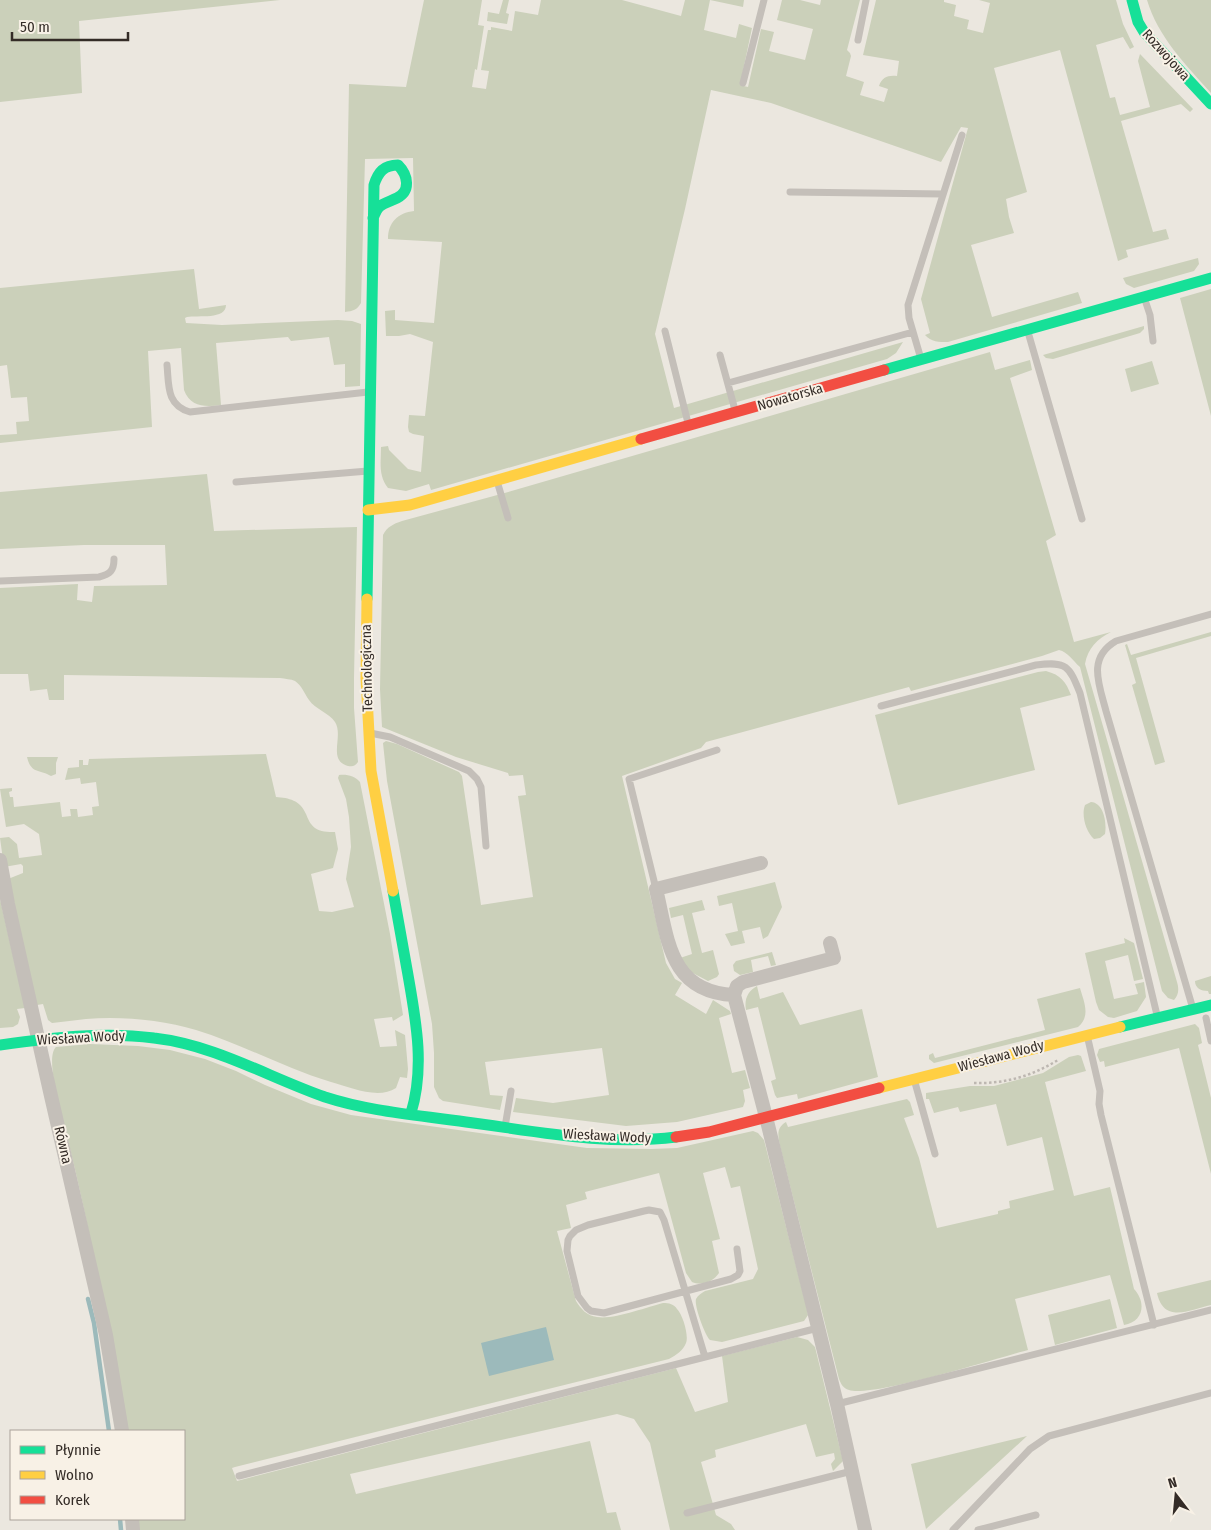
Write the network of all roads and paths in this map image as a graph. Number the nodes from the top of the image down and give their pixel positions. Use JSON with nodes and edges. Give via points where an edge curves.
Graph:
{"nodes":[{"id":1,"x":764,"y":0,"type":"edge"},
{"id":2,"x":866,"y":0,"type":"edge"},
{"id":3,"x":1132,"y":0,"type":"edge"},
{"id":4,"x":858,"y":40,"type":"dead end"},
{"id":5,"x":743,"y":84,"type":"dead end"},
{"id":6,"x":1211,"y":104,"type":"edge"},
{"id":7,"x":962,"y":135,"type":"dead end"},
{"id":8,"x":790,"y":192,"type":"dead end"},
{"id":9,"x":943,"y":194,"type":"junction"},
{"id":10,"x":373,"y":218,"type":"dead end"},
{"id":11,"x":1211,"y":278,"type":"edge"},
{"id":12,"x":1144,"y":297,"type":"junction"},
{"id":13,"x":1027,"y":330,"type":"junction"},
{"id":14,"x":665,"y":331,"type":"dead end"},
{"id":15,"x":913,"y":332,"type":"junction"},
{"id":16,"x":1153,"y":341,"type":"dead end"},
{"id":17,"x":720,"y":355,"type":"dead end"},
{"id":18,"x":921,"y":360,"type":"junction"},
{"id":19,"x":167,"y":364,"type":"dead end"},
{"id":20,"x":728,"y":383,"type":"junction"},
{"id":21,"x":371,"y":391,"type":"junction"},
{"id":22,"x":736,"y":412,"type":"junction"},
{"id":23,"x":688,"y":426,"type":"junction"},
{"id":24,"x":368,"y":471,"type":"junction"},
{"id":25,"x":497,"y":481,"type":"junction"},
{"id":26,"x":236,"y":482,"type":"dead end"},
{"id":27,"x":368,"y":510,"type":"junction"},
{"id":28,"x":508,"y":518,"type":"dead end"},
{"id":29,"x":1082,"y":519,"type":"dead end"},
{"id":30,"x":114,"y":559,"type":"dead end"},
{"id":31,"x":0,"y":581,"type":"edge"},
{"id":32,"x":1211,"y":614,"type":"edge"},
{"id":33,"x":881,"y":706,"type":"dead end"},
{"id":34,"x":369,"y":733,"type":"junction"},
{"id":35,"x":717,"y":750,"type":"dead end"},
{"id":36,"x":486,"y":846,"type":"dead end"},
{"id":37,"x":0,"y":860,"type":"edge"},
{"id":38,"x":761,"y":863,"type":"dead end"},
{"id":39,"x":656,"y":889,"type":"junction"},
{"id":40,"x":830,"y":944,"type":"dead end"},
{"id":41,"x":734,"y":995,"type":"junction"},
{"id":42,"x":1211,"y":1004,"type":"edge"},
{"id":43,"x":1193,"y":1009,"type":"junction"},
{"id":44,"x":1158,"y":1018,"type":"junction"},
{"id":45,"x":1206,"y":1018,"type":"dead end"},
{"id":46,"x":1087,"y":1034,"type":"junction"},
{"id":47,"x":39,"y":1040,"type":"junction"},
{"id":48,"x":1211,"y":1040,"type":"edge"},
{"id":49,"x":0,"y":1045,"type":"edge"},
{"id":50,"x":1059,"y":1060,"type":"dead end"},
{"id":51,"x":914,"y":1079,"type":"junction"},
{"id":52,"x":972,"y":1082,"type":"dead end"},
{"id":53,"x":511,"y":1091,"type":"dead end"},
{"id":54,"x":411,"y":1113,"type":"junction"},
{"id":55,"x":766,"y":1117,"type":"junction"},
{"id":56,"x":505,"y":1127,"type":"junction"},
{"id":57,"x":935,"y":1154,"type":"dead end"},
{"id":58,"x":737,"y":1249,"type":"dead end"},
{"id":59,"x":685,"y":1291,"type":"junction"},
{"id":60,"x":1211,"y":1310,"type":"edge"},
{"id":61,"x":1154,"y":1325,"type":"junction"},
{"id":62,"x":818,"y":1328,"type":"junction"},
{"id":63,"x":705,"y":1357,"type":"junction"},
{"id":64,"x":1211,"y":1393,"type":"edge"},
{"id":65,"x":837,"y":1404,"type":"junction"},
{"id":66,"x":122,"y":1430,"type":"edge"},
{"id":67,"x":852,"y":1471,"type":"junction"},
{"id":68,"x":239,"y":1476,"type":"dead end"},
{"id":69,"x":688,"y":1514,"type":"dead end"},
{"id":70,"x":1036,"y":1515,"type":"dead end"},
{"id":71,"x":865,"y":1530,"type":"edge"},
{"id":72,"x":953,"y":1530,"type":"edge"},
{"id":73,"x":978,"y":1530,"type":"edge"}],
"edges":[{"from":1,"to":5,"type":"lane"},
{"from":2,"to":4,"type":"lane"},
{"from":3,"to":6,"type":"street","name":"Rozwojowa","via":[[1144,32]]},
{"from":7,"to":9,"type":"lane"},
{"from":8,"to":9,"type":"lane"},
{"from":9,"to":15,"type":"lane","via":[[908,305]]},
{"from":10,"to":21,"type":"street","name":"Technologiczna"},
{"from":11,"to":12,"type":"street","name":"Nowatorska"},
{"from":12,"to":13,"type":"street","name":"Nowatorska"},
{"from":12,"to":16,"type":"lane"},
{"from":13,"to":18,"type":"street","name":"Nowatorska"},
{"from":13,"to":29,"type":"lane"},
{"from":14,"to":23,"type":"lane"},
{"from":15,"to":18,"type":"lane"},
{"from":15,"to":20,"type":"lane"},
{"from":17,"to":20,"type":"lane"},
{"from":18,"to":22,"type":"street","name":"Nowatorska"},
{"from":19,"to":21,"type":"lane","via":[[172,398],[182,410],[190,412]]},
{"from":20,"to":22,"type":"lane"},
{"from":21,"to":24,"type":"street","name":"Technologiczna"},
{"from":22,"to":23,"type":"street","name":"Nowatorska"},
{"from":23,"to":25,"type":"street","name":"Nowatorska"},
{"from":24,"to":26,"type":"lane"},
{"from":24,"to":27,"type":"street","name":"Technologiczna"},
{"from":25,"to":27,"type":"street","name":"Nowatorska","via":[[410,505]]},
{"from":25,"to":28,"type":"lane"},
{"from":27,"to":34,"type":"street","name":"Technologiczna","via":[[366,678]]},
{"from":30,"to":31,"type":"lane","via":[[110,574],[99,577]]},
{"from":32,"to":43,"type":"lane","via":[[1116,641],[1100,655],[1098,666],[1106,711]]},
{"from":33,"to":44,"type":"lane","via":[[1036,665],[1063,665],[1072,673],[1080,694]]},
{"from":34,"to":36,"type":"lane","via":[[390,736],[469,771],[481,787]]},
{"from":34,"to":54,"type":"street","name":"Technologiczna","via":[[371,772],[419,1046],[418,1091]]},
{"from":35,"to":39,"type":"lane","via":[[630,780]]},
{"from":37,"to":47,"type":"street","name":"Równa"},
{"from":38,"to":39,"type":"street"},
{"from":39,"to":41,"type":"street","via":[[674,959],[682,973],[712,991]]},
{"from":40,"to":41,"type":"street","via":[[834,958],[743,982],[737,986]]},
{"from":41,"to":55,"type":"street"},
{"from":42,"to":43,"type":"street","name":"Wiesława Wody"},
{"from":43,"to":44,"type":"street","name":"Wiesława Wody"},
{"from":44,"to":46,"type":"street","name":"Wiesława Wody"},
{"from":45,"to":48,"type":"lane"},
{"from":46,"to":51,"type":"street","name":"Wiesława Wody"},
{"from":46,"to":61,"type":"lane","via":[[1100,1091],[1101,1115]]},
{"from":47,"to":49,"type":"street","name":"Wiesława Wody"},
{"from":47,"to":54,"type":"street","name":"Wiesława Wody","via":[[106,1034],[185,1044],[233,1059],[344,1103]]},
{"from":47,"to":66,"type":"street","name":"Równa","via":[[106,1334]]},
{"from":50,"to":52,"type":"path","via":[[1015,1079],[993,1084]]},
{"from":51,"to":55,"type":"street","name":"Wiesława Wody"},
{"from":51,"to":57,"type":"lane"},
{"from":53,"to":56,"type":"lane"},
{"from":54,"to":56,"type":"street","name":"Wiesława Wody"},
{"from":55,"to":56,"type":"street","name":"Wiesława Wody","via":[[709,1132],[646,1140]]},
{"from":55,"to":62,"type":"street"},
{"from":58,"to":59,"type":"lane","via":[[740,1265],[735,1278]]},
{"from":59,"to":59,"type":"lane","via":[[660,1212],[649,1210],[588,1225],[573,1232],[568,1240],[568,1256],[578,1296],[587,1308],[604,1312]]},
{"from":59,"to":63,"type":"lane"},
{"from":60,"to":61,"type":"lane"},
{"from":61,"to":65,"type":"lane"},
{"from":62,"to":63,"type":"lane"},
{"from":62,"to":65,"type":"street"},
{"from":63,"to":68,"type":"lane"},
{"from":64,"to":72,"type":"lane","via":[[1048,1436],[1030,1449]]},
{"from":65,"to":67,"type":"street"},
{"from":67,"to":69,"type":"lane"},
{"from":67,"to":71,"type":"street"},
{"from":70,"to":73,"type":"lane"}]}
